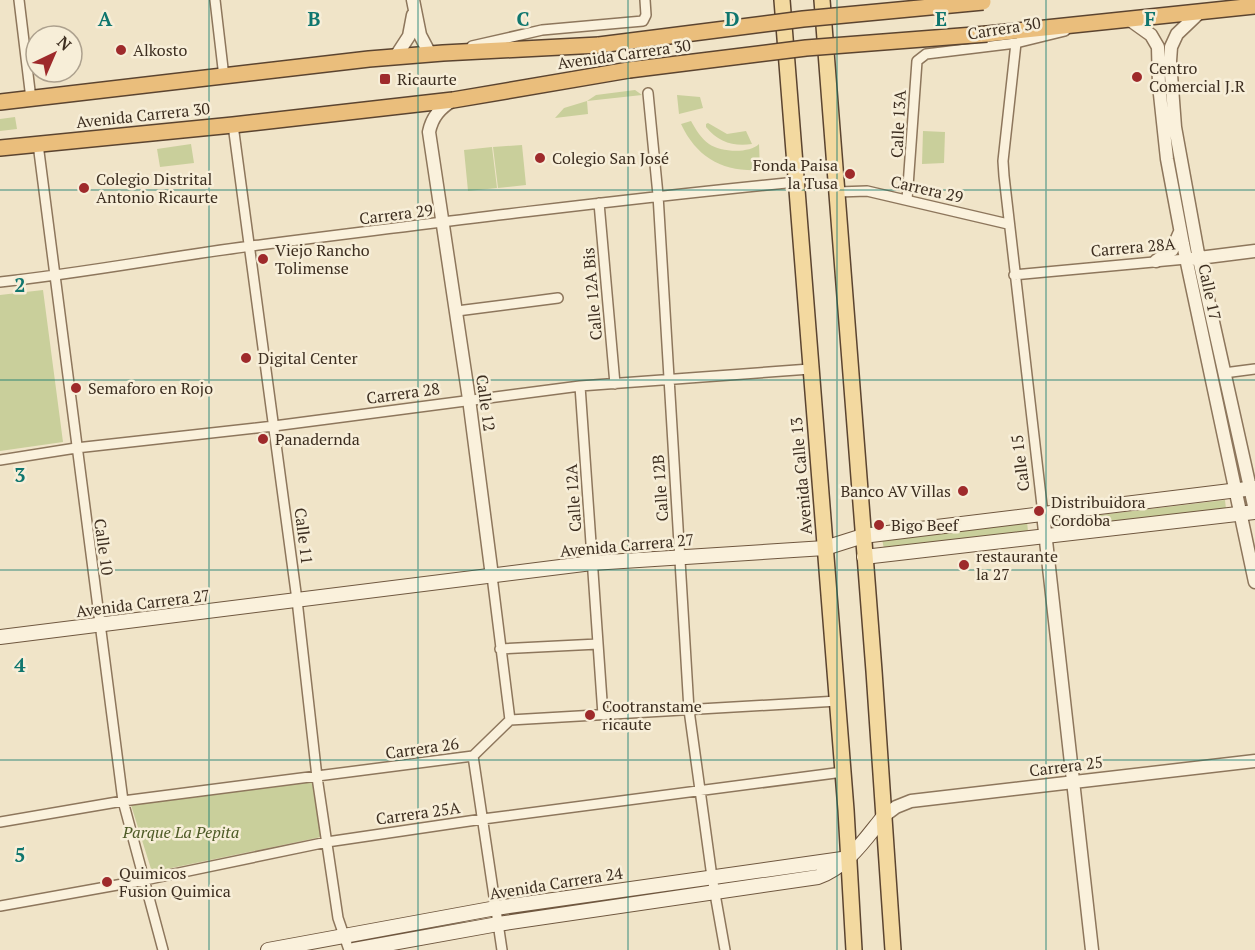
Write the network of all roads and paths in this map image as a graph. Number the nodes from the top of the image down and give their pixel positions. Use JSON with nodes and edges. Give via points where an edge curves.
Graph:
{"nodes":[{"id":1,"x":19,"y":0,"type":"edge"},
{"id":2,"x":215,"y":0,"type":"edge"},
{"id":3,"x":645,"y":0,"type":"edge"},
{"id":4,"x":782,"y":0,"type":"edge"},
{"id":5,"x":822,"y":0,"type":"edge"},
{"id":6,"x":989,"y":1,"type":"edge"},
{"id":7,"x":414,"y":6,"type":"edge"},
{"id":8,"x":1255,"y":6,"type":"edge"},
{"id":9,"x":1199,"y":13,"type":"junction"},
{"id":10,"x":1130,"y":20,"type":"junction"},
{"id":11,"x":1086,"y":24,"type":"junction"},
{"id":12,"x":1016,"y":43,"type":"junction"},
{"id":13,"x":437,"y":53,"type":"junction"},
{"id":14,"x":926,"y":54,"type":"joint"},
{"id":15,"x":396,"y":56,"type":"junction"},
{"id":16,"x":224,"y":77,"type":"junction"},
{"id":17,"x":648,"y":93,"type":"dead end"},
{"id":18,"x":31,"y":99,"type":"junction"},
{"id":19,"x":453,"y":100,"type":"junction"},
{"id":20,"x":0,"y":102,"type":"edge"},
{"id":21,"x":233,"y":125,"type":"junction"},
{"id":22,"x":38,"y":144,"type":"junction"},
{"id":23,"x":0,"y":148,"type":"edge"},
{"id":24,"x":796,"y":182,"type":"junction"},
{"id":25,"x":838,"y":192,"type":"junction"},
{"id":26,"x":658,"y":195,"type":"junction"},
{"id":27,"x":907,"y":200,"type":"junction"},
{"id":28,"x":599,"y":203,"type":"junction"},
{"id":29,"x":442,"y":223,"type":"junction"},
{"id":30,"x":1008,"y":224,"type":"junction"},
{"id":31,"x":1180,"y":230,"type":"junction"},
{"id":32,"x":249,"y":247,"type":"junction"},
{"id":33,"x":1255,"y":251,"type":"edge"},
{"id":34,"x":1192,"y":259,"type":"junction"},
{"id":35,"x":1156,"y":261,"type":"junction"},
{"id":36,"x":1014,"y":275,"type":"junction"},
{"id":37,"x":55,"y":277,"type":"junction"},
{"id":38,"x":0,"y":282,"type":"edge"},
{"id":39,"x":558,"y":298,"type":"dead end"},
{"id":40,"x":456,"y":311,"type":"junction"},
{"id":41,"x":810,"y":369,"type":"junction"},
{"id":42,"x":1255,"y":369,"type":"edge"},
{"id":43,"x":1224,"y":373,"type":"junction"},
{"id":44,"x":668,"y":379,"type":"junction"},
{"id":45,"x":615,"y":384,"type":"junction"},
{"id":46,"x":580,"y":386,"type":"junction"},
{"id":47,"x":470,"y":399,"type":"junction"},
{"id":48,"x":274,"y":426,"type":"junction"},
{"id":49,"x":76,"y":448,"type":"junction"},
{"id":50,"x":0,"y":459,"type":"edge"},
{"id":51,"x":1248,"y":489,"type":"edge"},
{"id":52,"x":1255,"y":511,"type":"edge"},
{"id":53,"x":1240,"y":513,"type":"junction"},
{"id":54,"x":1043,"y":514,"type":"junction"},
{"id":55,"x":1045,"y":535,"type":"junction"},
{"id":56,"x":863,"y":536,"type":"junction"},
{"id":57,"x":825,"y":548,"type":"junction"},
{"id":58,"x":679,"y":557,"type":"junction"},
{"id":59,"x":864,"y":557,"type":"junction"},
{"id":60,"x":592,"y":563,"type":"junction"},
{"id":61,"x":492,"y":576,"type":"junction"},
{"id":62,"x":1255,"y":582,"type":"edge"},
{"id":63,"x":297,"y":600,"type":"junction"},
{"id":64,"x":100,"y":625,"type":"junction"},
{"id":65,"x":0,"y":637,"type":"edge"},
{"id":66,"x":598,"y":644,"type":"junction"},
{"id":67,"x":500,"y":649,"type":"junction"},
{"id":68,"x":833,"y":702,"type":"junction"},
{"id":69,"x":689,"y":710,"type":"junction"},
{"id":70,"x":603,"y":715,"type":"junction"},
{"id":71,"x":510,"y":720,"type":"junction"},
{"id":72,"x":473,"y":756,"type":"junction"},
{"id":73,"x":1255,"y":761,"type":"edge"},
{"id":74,"x":843,"y":772,"type":"junction"},
{"id":75,"x":317,"y":777,"type":"junction"},
{"id":76,"x":1074,"y":781,"type":"junction"},
{"id":77,"x":699,"y":790,"type":"junction"},
{"id":78,"x":123,"y":801,"type":"junction"},
{"id":79,"x":884,"y":816,"type":"junction"},
{"id":80,"x":483,"y":819,"type":"junction"},
{"id":81,"x":0,"y":822,"type":"edge"},
{"id":82,"x":327,"y":842,"type":"junction"},
{"id":83,"x":849,"y":858,"type":"junction"},
{"id":84,"x":712,"y":877,"type":"junction"},
{"id":85,"x":145,"y":880,"type":"junction"},
{"id":86,"x":640,"y":887,"type":"junction"},
{"id":87,"x":715,"y":892,"type":"junction"},
{"id":88,"x":642,"y":903,"type":"junction"},
{"id":89,"x":0,"y":906,"type":"edge"},
{"id":90,"x":496,"y":909,"type":"junction"},
{"id":91,"x":498,"y":924,"type":"junction"},
{"id":92,"x":344,"y":936,"type":"junction"},
{"id":93,"x":164,"y":950,"type":"edge"},
{"id":94,"x":268,"y":950,"type":"edge"},
{"id":95,"x":349,"y":950,"type":"edge"},
{"id":96,"x":354,"y":950,"type":"edge"},
{"id":97,"x":502,"y":950,"type":"edge"},
{"id":98,"x":725,"y":950,"type":"edge"},
{"id":99,"x":854,"y":950,"type":"edge"},
{"id":100,"x":893,"y":950,"type":"edge"},
{"id":101,"x":1092,"y":950,"type":"edge"}],
"edges":[{"from":1,"to":18,"type":"street"},
{"from":2,"to":16,"type":"street"},
{"from":3,"to":13,"type":"street","via":[[643,21],[542,30]]},
{"from":4,"to":24,"type":"main road","name":"Avenida Calle 13"},
{"from":5,"to":25,"type":"main road"},
{"from":6,"to":13,"type":"highway","name":"Avenida Carrera 30","bridge":true,"via":[[599,45]]},
{"from":7,"to":13,"type":"street","via":[[422,40]]},
{"from":7,"to":15,"type":"street","via":[[409,36]]},
{"from":8,"to":9,"type":"highway","name":"Avenida Carrera 30"},
{"from":9,"to":10,"type":"highway","name":"Avenida Carrera 30"},
{"from":9,"to":34,"type":"street","name":"Calle 17","via":[[1177,34],[1170,61]]},
{"from":10,"to":11,"type":"highway","name":"Avenida Carrera 30"},
{"from":10,"to":31,"type":"street","name":"Calle 17","via":[[1151,35],[1158,47],[1164,136]]},
{"from":11,"to":12,"type":"street","name":"Carrera 30"},
{"from":11,"to":19,"type":"highway","name":"Avenida Carrera 30","bridge":true,"via":[[806,48],[629,70]]},
{"from":12,"to":14,"type":"street","name":"Carrera 30"},
{"from":12,"to":30,"type":"street","name":"Calle 15","via":[[1003,161]]},
{"from":13,"to":15,"type":"highway","name":"Avenida Carrera 30"},
{"from":14,"to":27,"type":"street","name":"Calle 13A","via":[[917,61]]},
{"from":15,"to":16,"type":"highway","name":"Avenida Carrera 30"},
{"from":16,"to":18,"type":"highway","name":"Avenida Carrera 30"},
{"from":17,"to":26,"type":"street","name":"Calle 12B"},
{"from":18,"to":20,"type":"highway","name":"Avenida Carrera 30"},
{"from":19,"to":21,"type":"highway","name":"Avenida Carrera 30"},
{"from":19,"to":29,"type":"street","name":"Calle 12","via":[[437,113],[429,132]]},
{"from":21,"to":22,"type":"highway","name":"Avenida Carrera 30"},
{"from":21,"to":32,"type":"street","name":"Calle 11"},
{"from":22,"to":23,"type":"highway","name":"Avenida Carrera 30"},
{"from":22,"to":37,"type":"street","name":"Calle 10"},
{"from":24,"to":26,"type":"street","name":"Carrera 29"},
{"from":24,"to":41,"type":"main road","name":"Avenida Calle 13"},
{"from":25,"to":27,"type":"street","name":"Carrera 29","via":[[867,191]]},
{"from":25,"to":56,"type":"main road"},
{"from":26,"to":28,"type":"street","name":"Carrera 29"},
{"from":26,"to":44,"type":"street","name":"Calle 12B"},
{"from":27,"to":30,"type":"street","name":"Carrera 29"},
{"from":28,"to":29,"type":"street","name":"Carrera 29"},
{"from":28,"to":45,"type":"street","name":"Calle 12A Bis"},
{"from":29,"to":32,"type":"street","name":"Carrera 29"},
{"from":29,"to":40,"type":"street","name":"Calle 12"},
{"from":30,"to":36,"type":"street","name":"Calle 15"},
{"from":31,"to":34,"type":"street","name":"Calle 17"},
{"from":31,"to":35,"type":"street","via":[[1172,250]]},
{"from":32,"to":37,"type":"street","name":"Carrera 29"},
{"from":32,"to":48,"type":"street","name":"Calle 11"},
{"from":33,"to":34,"type":"street","name":"Carrera 28A"},
{"from":34,"to":35,"type":"street","name":"Carrera 28A"},
{"from":34,"to":43,"type":"street","name":"Calle 17"},
{"from":34,"to":51,"type":"street","name":"Calle 17"},
{"from":35,"to":36,"type":"street","name":"Carrera 28A"},
{"from":36,"to":54,"type":"street","name":"Calle 15"},
{"from":37,"to":38,"type":"street","name":"Carrera 29"},
{"from":37,"to":49,"type":"street","name":"Calle 10"},
{"from":39,"to":40,"type":"street"},
{"from":40,"to":47,"type":"street","name":"Calle 12"},
{"from":41,"to":44,"type":"street","name":"Carrera 28"},
{"from":41,"to":57,"type":"main road","name":"Avenida Calle 13"},
{"from":42,"to":43,"type":"street"},
{"from":43,"to":51,"type":"street","name":"Calle 17"},
{"from":44,"to":45,"type":"street","name":"Carrera 28"},
{"from":44,"to":58,"type":"street","name":"Calle 12B"},
{"from":45,"to":46,"type":"street","name":"Carrera 28"},
{"from":46,"to":47,"type":"street","name":"Carrera 28"},
{"from":46,"to":60,"type":"street","name":"Calle 12A"},
{"from":47,"to":48,"type":"street","name":"Carrera 28"},
{"from":47,"to":61,"type":"street","name":"Calle 12"},
{"from":48,"to":49,"type":"street","name":"Carrera 28"},
{"from":48,"to":63,"type":"street","name":"Calle 11"},
{"from":49,"to":50,"type":"street","name":"Carrera 28"},
{"from":49,"to":64,"type":"street","name":"Calle 10"},
{"from":51,"to":52,"type":"street","name":"Calle 17"},
{"from":51,"to":53,"type":"street","name":"Calle 17"},
{"from":51,"to":54,"type":"main road","name":"Avenida Carrera 27"},
{"from":52,"to":53,"type":"main road"},
{"from":53,"to":55,"type":"main road"},
{"from":53,"to":62,"type":"street","name":"Calle 17"},
{"from":54,"to":55,"type":"street","name":"Calle 15"},
{"from":54,"to":56,"type":"main road","name":"Avenida Carrera 27"},
{"from":55,"to":59,"type":"main road"},
{"from":55,"to":76,"type":"street","name":"Calle 15"},
{"from":56,"to":57,"type":"main road","name":"Avenida Carrera 27"},
{"from":56,"to":59,"type":"main road"},
{"from":57,"to":58,"type":"main road","name":"Avenida Carrera 27"},
{"from":57,"to":68,"type":"main road","name":"Avenida Calle 13"},
{"from":58,"to":60,"type":"main road","name":"Avenida Carrera 27"},
{"from":58,"to":69,"type":"street","name":"Calle 12B"},
{"from":59,"to":79,"type":"main road"},
{"from":60,"to":61,"type":"main road","name":"Avenida Carrera 27"},
{"from":60,"to":66,"type":"street","name":"Calle 12A"},
{"from":61,"to":63,"type":"main road","name":"Avenida Carrera 27"},
{"from":61,"to":67,"type":"street","name":"Calle 12"},
{"from":63,"to":64,"type":"main road","name":"Avenida Carrera 27"},
{"from":63,"to":75,"type":"street","name":"Calle 11"},
{"from":64,"to":65,"type":"main road","name":"Avenida Carrera 27"},
{"from":64,"to":78,"type":"street","name":"Calle 10"},
{"from":66,"to":67,"type":"street"},
{"from":66,"to":70,"type":"street","name":"Calle 12A"},
{"from":67,"to":71,"type":"street","name":"Calle 12"},
{"from":68,"to":69,"type":"street"},
{"from":68,"to":74,"type":"main road","name":"Avenida Calle 13"},
{"from":69,"to":70,"type":"street"},
{"from":69,"to":77,"type":"street","name":"Calle 12B"},
{"from":70,"to":71,"type":"street"},
{"from":71,"to":72,"type":"street","name":"Carrera 26"},
{"from":72,"to":75,"type":"street","name":"Carrera 26"},
{"from":72,"to":80,"type":"street"},
{"from":73,"to":76,"type":"street","name":"Carrera 25"},
{"from":74,"to":77,"type":"street","name":"Carrera 25A"},
{"from":74,"to":83,"type":"main road","name":"Avenida Calle 13"},
{"from":75,"to":78,"type":"street","name":"Carrera 26"},
{"from":75,"to":82,"type":"street","name":"Calle 11"},
{"from":76,"to":79,"type":"street","name":"Carrera 25","via":[[911,801]]},
{"from":76,"to":101,"type":"street","name":"Calle 15"},
{"from":77,"to":80,"type":"street","name":"Carrera 25A"},
{"from":77,"to":84,"type":"street","name":"Calle 12B"},
{"from":78,"to":81,"type":"street","name":"Carrera 26"},
{"from":78,"to":85,"type":"street","name":"Calle 10"},
{"from":79,"to":83,"type":"main road","name":"Avenida Carrera 24"},
{"from":79,"to":100,"type":"main road"},
{"from":80,"to":82,"type":"street","name":"Carrera 25A"},
{"from":80,"to":90,"type":"street"},
{"from":82,"to":85,"type":"street","name":"Carrera 25A"},
{"from":82,"to":92,"type":"street","name":"Calle 11"},
{"from":83,"to":84,"type":"main road","name":"Avenida Carrera 24"},
{"from":83,"to":87,"type":"main road","name":"Avenida Carrera 24","via":[[818,877]]},
{"from":83,"to":99,"type":"main road","name":"Avenida Calle 13"},
{"from":84,"to":86,"type":"main road","name":"Avenida Carrera 24"},
{"from":84,"to":87,"type":"street","name":"Calle 12B"},
{"from":85,"to":89,"type":"street","name":"Carrera 25A"},
{"from":85,"to":93,"type":"street","name":"Calle 10"},
{"from":86,"to":88,"type":"main road"},
{"from":86,"to":90,"type":"main road","name":"Avenida Carrera 24"},
{"from":87,"to":88,"type":"main road","name":"Avenida Carrera 24"},
{"from":87,"to":98,"type":"street","name":"Calle 12B"},
{"from":88,"to":91,"type":"main road","name":"Avenida Carrera 24"},
{"from":90,"to":91,"type":"street"},
{"from":90,"to":92,"type":"main road","name":"Avenida Carrera 24"},
{"from":91,"to":96,"type":"main road","name":"Avenida Carrera 24"},
{"from":91,"to":97,"type":"street"},
{"from":92,"to":94,"type":"main road","name":"Avenida Carrera 24"},
{"from":92,"to":95,"type":"street","name":"Calle 11"}]}
